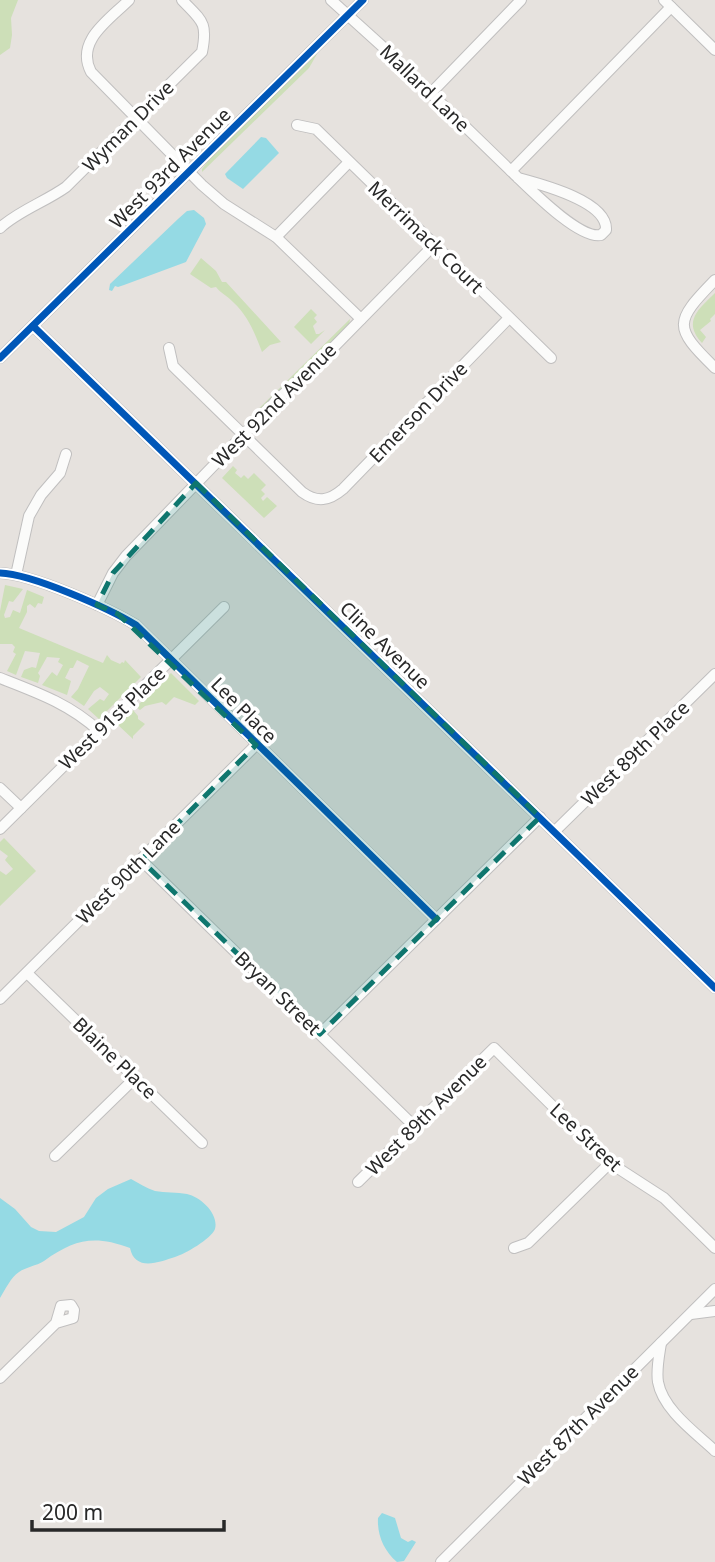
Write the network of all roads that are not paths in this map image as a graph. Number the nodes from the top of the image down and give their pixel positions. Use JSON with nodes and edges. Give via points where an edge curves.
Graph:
{"nodes":[{"id":1,"x":129,"y":0,"type":"edge"},
{"id":2,"x":181,"y":0,"type":"edge"},
{"id":3,"x":331,"y":0,"type":"edge"},
{"id":4,"x":363,"y":0,"type":"edge"},
{"id":5,"x":521,"y":0,"type":"edge"},
{"id":6,"x":667,"y":3,"type":"edge"},
{"id":7,"x":347,"y":16,"type":"junction"},
{"id":8,"x":715,"y":50,"type":"edge"},
{"id":9,"x":431,"y":93,"type":"junction"},
{"id":10,"x":136,"y":118,"type":"junction"},
{"id":11,"x":298,"y":125,"type":"dead end"},
{"id":12,"x":349,"y":162,"type":"junction"},
{"id":13,"x":189,"y":171,"type":"junction"},
{"id":14,"x":515,"y":174,"type":"junction"},
{"id":15,"x":0,"y":228,"type":"edge"},
{"id":16,"x":276,"y":237,"type":"junction"},
{"id":17,"x":434,"y":244,"type":"junction"},
{"id":18,"x":715,"y":280,"type":"edge"},
{"id":19,"x":509,"y":318,"type":"junction"},
{"id":20,"x":360,"y":319,"type":"junction"},
{"id":21,"x":33,"y":326,"type":"junction"},
{"id":22,"x":169,"y":348,"type":"dead end"},
{"id":23,"x":0,"y":358,"type":"edge"},
{"id":24,"x":551,"y":358,"type":"dead end"},
{"id":25,"x":715,"y":368,"type":"edge"},
{"id":26,"x":243,"y":435,"type":"junction"},
{"id":27,"x":66,"y":454,"type":"dead end"},
{"id":28,"x":196,"y":484,"type":"junction"},
{"id":29,"x":0,"y":573,"type":"edge"},
{"id":30,"x":16,"y":575,"type":"junction"},
{"id":31,"x":97,"y":605,"type":"junction"},
{"id":32,"x":224,"y":607,"type":"dead end"},
{"id":33,"x":172,"y":660,"type":"junction"},
{"id":34,"x":715,"y":674,"type":"edge"},
{"id":35,"x":0,"y":678,"type":"edge"},
{"id":36,"x":99,"y":731,"type":"junction"},
{"id":37,"x":256,"y":745,"type":"junction"},
{"id":38,"x":0,"y":788,"type":"edge"},
{"id":39,"x":21,"y":808,"type":"junction"},
{"id":40,"x":540,"y":817,"type":"junction"},
{"id":41,"x":0,"y":829,"type":"edge"},
{"id":42,"x":555,"y":831,"type":"junction"},
{"id":43,"x":141,"y":860,"type":"junction"},
{"id":44,"x":436,"y":919,"type":"junction"},
{"id":45,"x":27,"y":973,"type":"junction"},
{"id":46,"x":715,"y":988,"type":"edge"},
{"id":47,"x":0,"y":999,"type":"edge"},
{"id":48,"x":320,"y":1034,"type":"junction"},
{"id":49,"x":494,"y":1048,"type":"joint"},
{"id":50,"x":135,"y":1078,"type":"junction"},
{"id":51,"x":414,"y":1126,"type":"junction"},
{"id":52,"x":202,"y":1143,"type":"dead end"},
{"id":53,"x":55,"y":1156,"type":"dead end"},
{"id":54,"x":610,"y":1163,"type":"junction"},
{"id":55,"x":358,"y":1182,"type":"dead end"},
{"id":56,"x":514,"y":1248,"type":"dead end"},
{"id":57,"x":715,"y":1248,"type":"edge"},
{"id":58,"x":715,"y":1289,"type":"edge"},
{"id":59,"x":715,"y":1311,"type":"edge"},
{"id":60,"x":690,"y":1314,"type":"junction"},
{"id":61,"x":56,"y":1323,"type":"dead end"},
{"id":62,"x":661,"y":1343,"type":"junction"},
{"id":63,"x":0,"y":1378,"type":"edge"},
{"id":64,"x":715,"y":1451,"type":"edge"},
{"id":65,"x":441,"y":1562,"type":"edge"}],
"edges":[{"from":1,"to":10,"type":"street","via":[[90,39],[85,55],[90,72]]},
{"from":2,"to":10,"type":"street","name":"Wyman Drive","via":[[206,32],[202,52]]},
{"from":3,"to":7,"type":"street","name":"Mallard Lane"},
{"from":4,"to":7,"type":"street","name":"West 93rd Avenue"},
{"from":5,"to":9,"type":"street"},
{"from":6,"to":8,"type":"street"},
{"from":6,"to":14,"type":"street"},
{"from":7,"to":9,"type":"street","name":"Mallard Lane"},
{"from":7,"to":13,"type":"street","name":"West 93rd Avenue"},
{"from":9,"to":14,"type":"street","name":"Mallard Lane"},
{"from":10,"to":13,"type":"street"},
{"from":10,"to":15,"type":"street","name":"Wyman Drive","via":[[66,187]]},
{"from":11,"to":12,"type":"street","name":"Merrimack Court","via":[[316,129]]},
{"from":12,"to":16,"type":"street"},
{"from":12,"to":17,"type":"street","name":"Merrimack Court"},
{"from":13,"to":16,"type":"street","via":[[223,204]]},
{"from":13,"to":21,"type":"street","name":"West 93rd Avenue"},
{"from":14,"to":14,"type":"street","name":"Mallard Lane","via":[[576,198],[602,217],[606,230],[590,235]]},
{"from":16,"to":20,"type":"street"},
{"from":17,"to":19,"type":"street","name":"Merrimack Court"},
{"from":17,"to":20,"type":"street","name":"West 92nd Avenue"},
{"from":18,"to":25,"type":"street","via":[[688,310],[683,327],[693,346]]},
{"from":19,"to":24,"type":"street","name":"Merrimack Court"},
{"from":19,"to":26,"type":"street","name":"Emerson Drive","via":[[335,496],[322,500],[302,492]]},
{"from":20,"to":26,"type":"street","name":"West 92nd Avenue"},
{"from":21,"to":23,"type":"street","name":"West 93rd Avenue"},
{"from":21,"to":28,"type":"street","name":"Cline Avenue"},
{"from":22,"to":26,"type":"street","via":[[173,366]]},
{"from":26,"to":28,"type":"street","name":"West 92nd Avenue"},
{"from":27,"to":30,"type":"street","via":[[60,473],[29,516]]},
{"from":28,"to":31,"type":"street","name":"West 92nd Avenue","via":[[120,562]]},
{"from":28,"to":40,"type":"street","name":"Cline Avenue"},
{"from":29,"to":30,"type":"street","name":"Lee Place"},
{"from":30,"to":31,"type":"street","name":"Lee Place"},
{"from":31,"to":33,"type":"street","name":"Lee Place","via":[[136,625]]},
{"from":32,"to":33,"type":"street","name":"West 91st Place"},
{"from":33,"to":36,"type":"street","name":"West 91st Place"},
{"from":33,"to":37,"type":"street","name":"Lee Place"},
{"from":34,"to":42,"type":"street","name":"West 89th Place"},
{"from":35,"to":36,"type":"street","via":[[62,703]]},
{"from":36,"to":39,"type":"street","name":"West 91st Place"},
{"from":37,"to":43,"type":"street","name":"West 90th Lane"},
{"from":37,"to":44,"type":"street","name":"Lee Place"},
{"from":38,"to":39,"type":"street"},
{"from":39,"to":41,"type":"street","name":"West 91st Place"},
{"from":40,"to":42,"type":"street","name":"Cline Avenue"},
{"from":40,"to":44,"type":"street"},
{"from":42,"to":46,"type":"street","name":"Cline Avenue"},
{"from":43,"to":45,"type":"street","name":"West 90th Lane"},
{"from":43,"to":48,"type":"street","name":"Bryan Street"},
{"from":44,"to":48,"type":"street"},
{"from":45,"to":47,"type":"street","name":"West 90th Lane"},
{"from":45,"to":50,"type":"street","name":"Blaine Place"},
{"from":48,"to":51,"type":"street","name":"Bryan Street"},
{"from":49,"to":51,"type":"street","name":"West 89th Avenue"},
{"from":49,"to":54,"type":"street","name":"Lee Street"},
{"from":50,"to":52,"type":"street","name":"Blaine Place"},
{"from":50,"to":53,"type":"street"},
{"from":51,"to":55,"type":"street","name":"West 89th Avenue"},
{"from":54,"to":56,"type":"street","via":[[528,1243]]},
{"from":54,"to":57,"type":"street","name":"Lee Street","via":[[664,1198]]},
{"from":58,"to":60,"type":"street","name":"West 87th Avenue"},
{"from":59,"to":60,"type":"street"},
{"from":60,"to":62,"type":"street","name":"West 87th Avenue"},
{"from":61,"to":63,"type":"street"},
{"from":62,"to":64,"type":"street","via":[[661,1393]]},
{"from":62,"to":65,"type":"street","name":"West 87th Avenue"}]}
